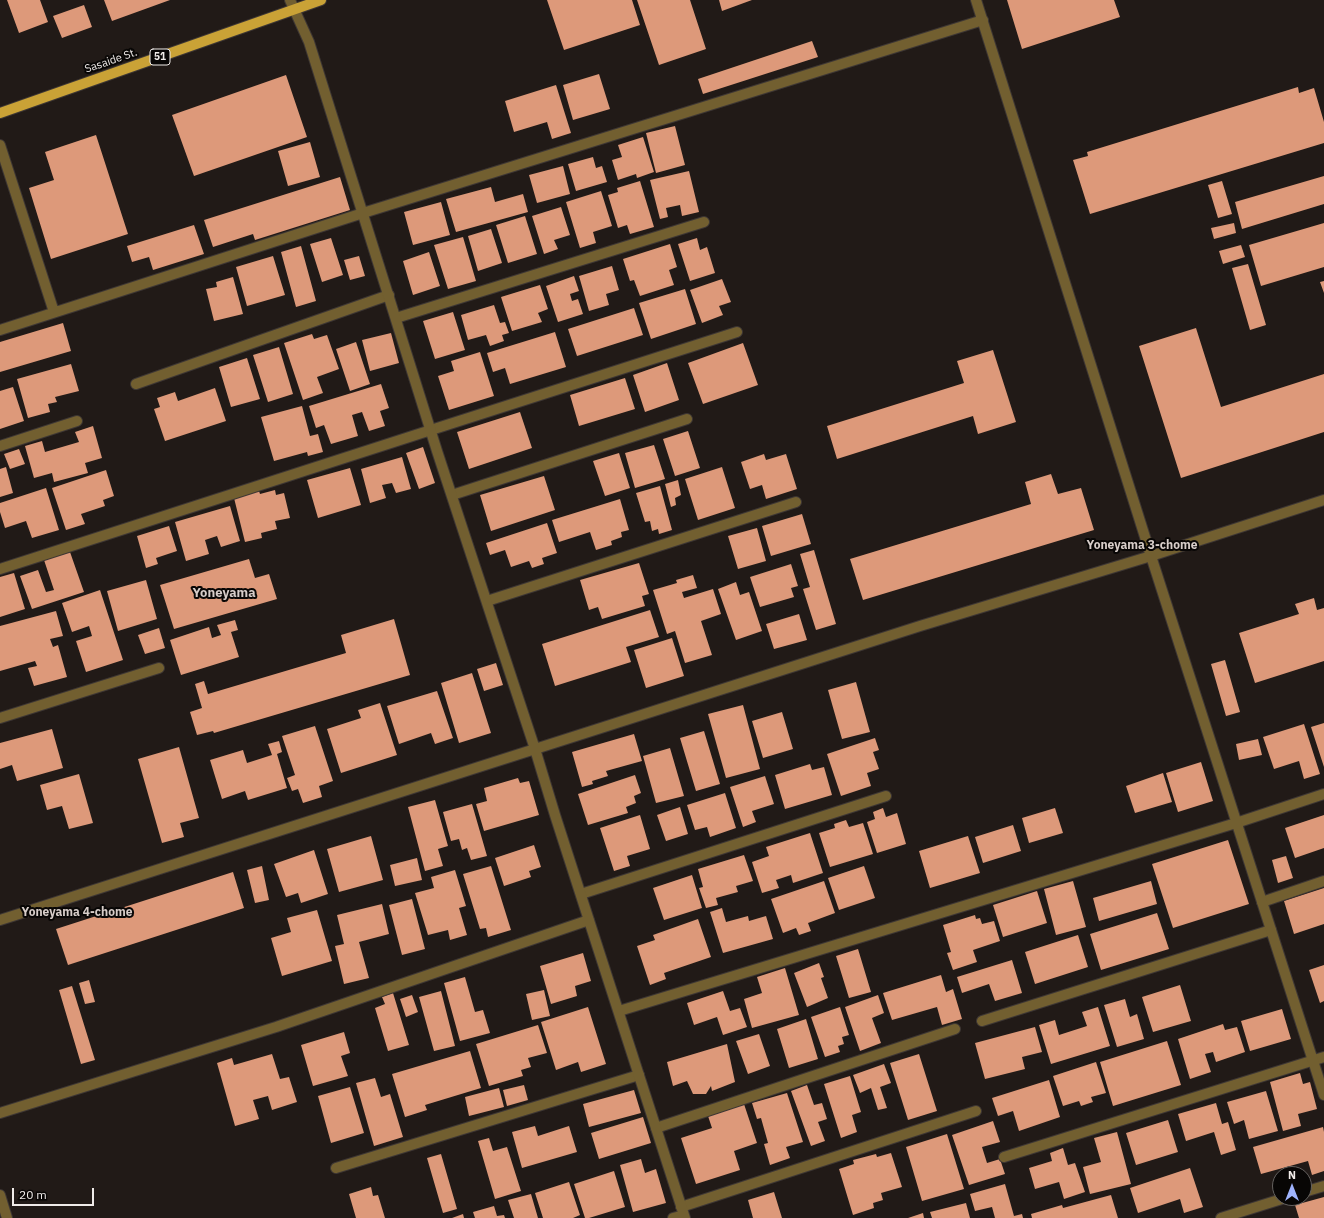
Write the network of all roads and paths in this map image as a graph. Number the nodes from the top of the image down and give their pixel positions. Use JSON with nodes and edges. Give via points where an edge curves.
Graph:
{"nodes":[{"id":1,"x":321,"y":0,"type":"edge"},
{"id":2,"x":976,"y":0,"type":"edge"},
{"id":3,"x":292,"y":5,"type":"edge"},
{"id":4,"x":983,"y":20,"type":"junction"},
{"id":5,"x":0,"y":113,"type":"edge"},
{"id":6,"x":0,"y":146,"type":"edge"},
{"id":7,"x":363,"y":212,"type":"junction"},
{"id":8,"x":704,"y":222,"type":"dead end"},
{"id":9,"x":388,"y":295,"type":"junction"},
{"id":10,"x":54,"y":312,"type":"junction"},
{"id":11,"x":396,"y":318,"type":"junction"},
{"id":12,"x":0,"y":330,"type":"edge"},
{"id":13,"x":737,"y":332,"type":"dead end"},
{"id":14,"x":136,"y":384,"type":"dead end"},
{"id":15,"x":687,"y":419,"type":"dead end"},
{"id":16,"x":77,"y":421,"type":"dead end"},
{"id":17,"x":431,"y":430,"type":"junction"},
{"id":18,"x":0,"y":446,"type":"edge"},
{"id":19,"x":452,"y":495,"type":"junction"},
{"id":20,"x":1324,"y":500,"type":"edge"},
{"id":21,"x":796,"y":502,"type":"dead end"},
{"id":22,"x":1151,"y":556,"type":"junction"},
{"id":23,"x":0,"y":569,"type":"edge"},
{"id":24,"x":487,"y":601,"type":"junction"},
{"id":25,"x":159,"y":668,"type":"dead end"},
{"id":26,"x":0,"y":718,"type":"edge"},
{"id":27,"x":535,"y":749,"type":"junction"},
{"id":28,"x":1324,"y":794,"type":"edge"},
{"id":29,"x":886,"y":796,"type":"dead end"},
{"id":30,"x":1236,"y":823,"type":"junction"},
{"id":31,"x":1324,"y":881,"type":"edge"},
{"id":32,"x":581,"y":894,"type":"junction"},
{"id":33,"x":1262,"y":902,"type":"junction"},
{"id":34,"x":0,"y":920,"type":"edge"},
{"id":35,"x":589,"y":920,"type":"junction"},
{"id":36,"x":1271,"y":930,"type":"junction"},
{"id":37,"x":619,"y":1011,"type":"junction"},
{"id":38,"x":982,"y":1021,"type":"dead end"},
{"id":39,"x":955,"y":1029,"type":"dead end"},
{"id":40,"x":1324,"y":1057,"type":"edge"},
{"id":41,"x":1313,"y":1061,"type":"junction"},
{"id":42,"x":639,"y":1075,"type":"junction"},
{"id":43,"x":1324,"y":1095,"type":"edge"},
{"id":44,"x":976,"y":1111,"type":"dead end"},
{"id":45,"x":0,"y":1113,"type":"edge"},
{"id":46,"x":656,"y":1128,"type":"junction"},
{"id":47,"x":1004,"y":1157,"type":"dead end"},
{"id":48,"x":336,"y":1168,"type":"dead end"},
{"id":49,"x":1324,"y":1186,"type":"edge"},
{"id":50,"x":1312,"y":1190,"type":"edge"},
{"id":51,"x":0,"y":1195,"type":"edge"},
{"id":52,"x":1272,"y":1202,"type":"edge"},
{"id":53,"x":683,"y":1213,"type":"edge"},
{"id":54,"x":7,"y":1218,"type":"edge"},
{"id":55,"x":673,"y":1218,"type":"edge"},
{"id":56,"x":1221,"y":1218,"type":"edge"}],
"edges":[{"from":1,"to":3,"type":"main road","name":"Sasaide St.","number":"51"},
{"from":2,"to":4,"type":"street"},
{"from":3,"to":5,"type":"main road","name":"Sasaide St.","number":"51"},
{"from":3,"to":7,"type":"street","via":[[309,42]]},
{"from":4,"to":7,"type":"street"},
{"from":4,"to":22,"type":"street"},
{"from":6,"to":10,"type":"street"},
{"from":7,"to":9,"type":"street"},
{"from":7,"to":10,"type":"street"},
{"from":8,"to":11,"type":"street"},
{"from":9,"to":11,"type":"street"},
{"from":9,"to":14,"type":"street"},
{"from":10,"to":12,"type":"street"},
{"from":11,"to":17,"type":"street"},
{"from":13,"to":17,"type":"street"},
{"from":15,"to":19,"type":"street"},
{"from":16,"to":18,"type":"street"},
{"from":17,"to":19,"type":"street"},
{"from":17,"to":23,"type":"street"},
{"from":19,"to":24,"type":"street"},
{"from":20,"to":22,"type":"street"},
{"from":21,"to":24,"type":"street"},
{"from":22,"to":27,"type":"street","via":[[920,626]]},
{"from":22,"to":30,"type":"street"},
{"from":24,"to":27,"type":"street"},
{"from":25,"to":26,"type":"street"},
{"from":27,"to":32,"type":"street"},
{"from":27,"to":34,"type":"street"},
{"from":28,"to":30,"type":"street"},
{"from":29,"to":32,"type":"street"},
{"from":30,"to":33,"type":"street"},
{"from":30,"to":37,"type":"street"},
{"from":31,"to":33,"type":"street"},
{"from":32,"to":35,"type":"street"},
{"from":33,"to":36,"type":"street"},
{"from":35,"to":37,"type":"street"},
{"from":35,"to":45,"type":"street","via":[[276,1027]]},
{"from":36,"to":38,"type":"street"},
{"from":36,"to":41,"type":"street"},
{"from":37,"to":42,"type":"street"},
{"from":39,"to":46,"type":"street"},
{"from":40,"to":41,"type":"street"},
{"from":41,"to":43,"type":"street"},
{"from":41,"to":47,"type":"street"},
{"from":42,"to":46,"type":"street"},
{"from":42,"to":48,"type":"street"},
{"from":44,"to":53,"type":"street"},
{"from":46,"to":53,"type":"street"},
{"from":49,"to":50,"type":"street"},
{"from":51,"to":54,"type":"street"},
{"from":52,"to":56,"type":"street"},
{"from":53,"to":55,"type":"street"}]}
